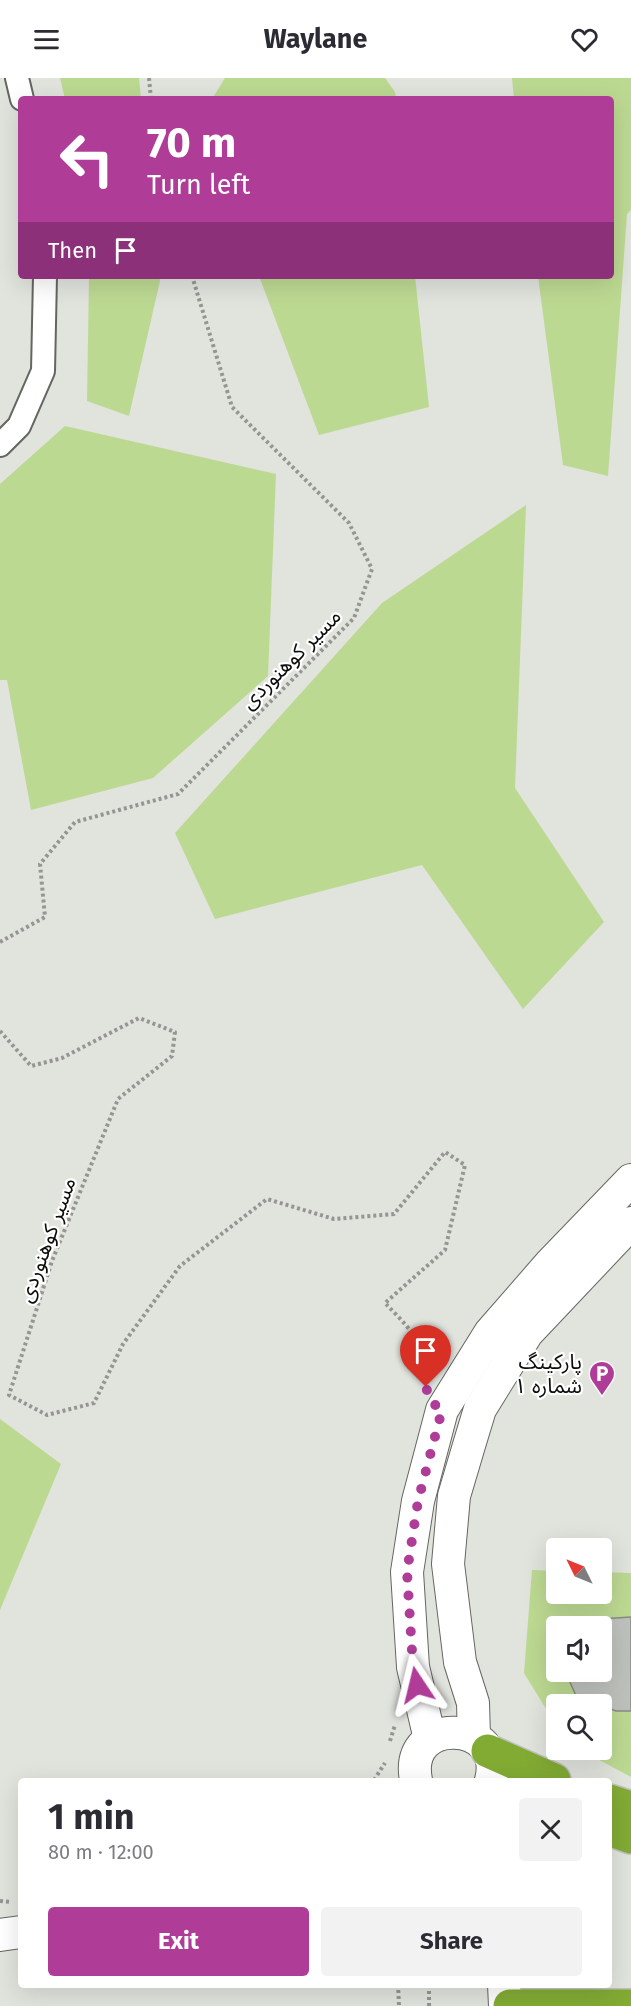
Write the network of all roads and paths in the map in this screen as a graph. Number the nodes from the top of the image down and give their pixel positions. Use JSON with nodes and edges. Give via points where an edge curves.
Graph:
{"nodes":[{"id":1,"x":17,"y":78,"type":"edge"},
{"id":2,"x":149,"y":78,"type":"edge"},
{"id":3,"x":21,"y":96,"type":"edge"},
{"id":4,"x":151,"y":96,"type":"edge"},
{"id":5,"x":45,"y":279,"type":"edge"},
{"id":6,"x":193,"y":279,"type":"edge"},
{"id":7,"x":0,"y":445,"type":"edge"},
{"id":8,"x":0,"y":942,"type":"edge"},
{"id":9,"x":0,"y":1031,"type":"edge"},
{"id":10,"x":631,"y":1180,"type":"edge"},
{"id":11,"x":631,"y":1223,"type":"edge"},
{"id":12,"x":442,"y":1410,"type":"junction"},
{"id":13,"x":430,"y":1739,"type":"junction"},
{"id":14,"x":484,"y":1756,"type":"edge"},
{"id":15,"x":416,"y":1778,"type":"edge"},
{"id":16,"x":548,"y":1778,"type":"edge"},
{"id":17,"x":612,"y":1803,"type":"edge"},
{"id":18,"x":631,"y":1808,"type":"edge"},
{"id":19,"x":612,"y":1830,"type":"edge"},
{"id":20,"x":631,"y":1837,"type":"edge"},
{"id":21,"x":18,"y":1932,"type":"edge"},
{"id":22,"x":0,"y":1935,"type":"edge"},
{"id":23,"x":398,"y":1988,"type":"edge"},
{"id":24,"x":429,"y":1988,"type":"edge"},
{"id":25,"x":504,"y":1988,"type":"edge"},
{"id":26,"x":399,"y":2006,"type":"edge"},
{"id":27,"x":429,"y":2006,"type":"edge"},
{"id":28,"x":505,"y":2006,"type":"edge"},
{"id":29,"x":510,"y":2006,"type":"edge"},
{"id":30,"x":631,"y":2006,"type":"edge"}],
"edges":[{"from":1,"to":3,"type":"street"},
{"from":2,"to":4,"type":"path"},
{"from":5,"to":7,"type":"street","via":[[43,370],[20,426]]},
{"from":6,"to":8,"type":"path","name":"مسیر کوهنوردی","via":[[232,408],[349,523],[372,569],[354,618],[178,794],[75,822],[40,864],[45,917]]},
{"from":9,"to":12,"type":"path","name":"مسیر کوهنوردی","via":[[31,1066],[62,1058],[139,1018],[175,1032],[172,1056],[117,1099],[52,1261],[9,1395],[47,1415],[94,1403],[123,1344],[180,1266],[267,1199],[334,1219],[394,1214],[445,1152],[465,1165],[445,1250],[385,1303],[411,1330],[429,1363],[426,1387],[430,1401]]},
{"from":10,"to":12,"type":"street","via":[[490,1333]]},
{"from":11,"to":14,"type":"street","via":[[527,1333],[480,1409],[454,1496],[448,1564],[460,1662]]},
{"from":12,"to":13,"type":"street","via":[[418,1501],[407,1572],[413,1667]]},
{"from":13,"to":14,"type":"street","via":[[452,1731],[463,1733]]},
{"from":13,"to":15,"type":"street","via":[[416,1759]]},
{"from":14,"to":16,"type":"highway"},
{"from":17,"to":18,"type":"highway"},
{"from":19,"to":20,"type":"highway"},
{"from":21,"to":22,"type":"street"},
{"from":23,"to":26,"type":"path"},
{"from":24,"to":27,"type":"path"},
{"from":25,"to":28,"type":"street"},
{"from":29,"to":30,"type":"highway"}]}
